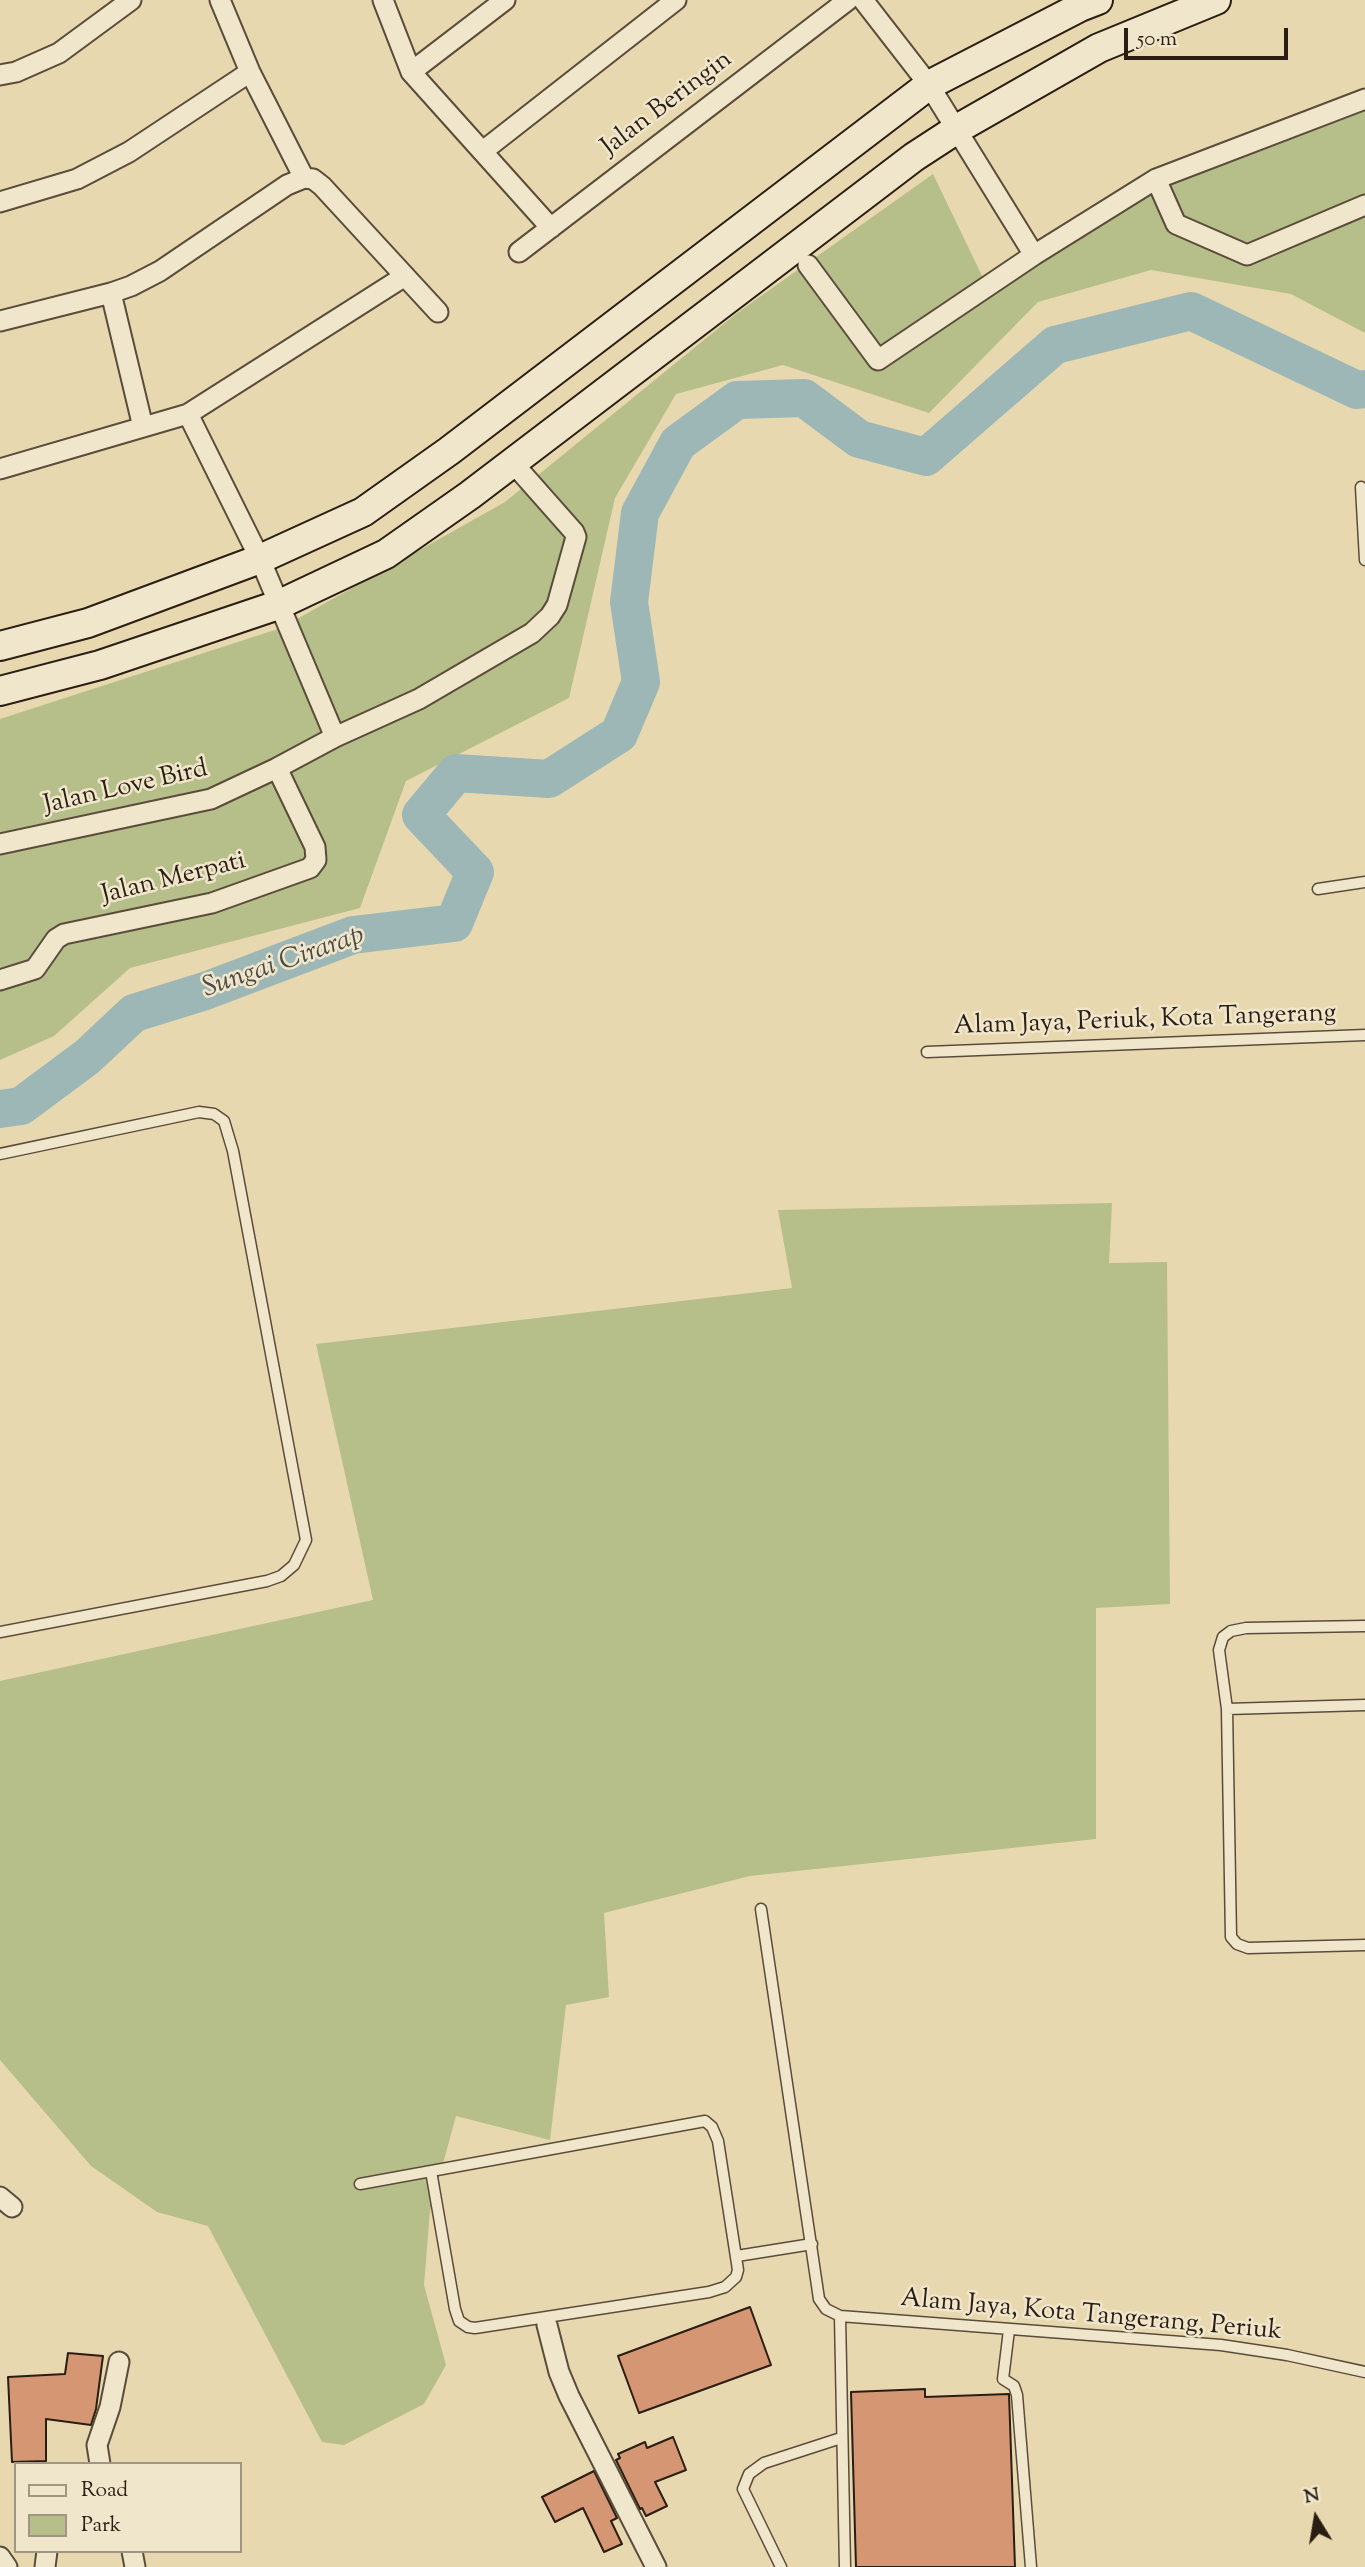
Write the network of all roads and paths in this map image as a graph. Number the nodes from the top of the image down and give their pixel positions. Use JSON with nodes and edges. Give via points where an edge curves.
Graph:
{"nodes":[{"id":1,"x":131,"y":0,"type":"edge"},
{"id":2,"x":220,"y":0,"type":"edge"},
{"id":3,"x":383,"y":0,"type":"edge"},
{"id":4,"x":505,"y":0,"type":"edge"},
{"id":5,"x":676,"y":0,"type":"edge"},
{"id":6,"x":848,"y":0,"type":"edge"},
{"id":7,"x":863,"y":0,"type":"edge"},
{"id":8,"x":1098,"y":0,"type":"edge"},
{"id":9,"x":1216,"y":0,"type":"edge"},
{"id":10,"x":250,"y":72,"type":"junction"},
{"id":11,"x":411,"y":72,"type":"junction"},
{"id":12,"x":0,"y":75,"type":"edge"},
{"id":13,"x":933,"y":91,"type":"junction"},
{"id":14,"x":1365,"y":99,"type":"edge"},
{"id":15,"x":954,"y":124,"type":"junction"},
{"id":16,"x":483,"y":151,"type":"junction"},
{"id":17,"x":304,"y":178,"type":"junction"},
{"id":18,"x":1156,"y":179,"type":"junction"},
{"id":19,"x":0,"y":202,"type":"edge"},
{"id":20,"x":1365,"y":205,"type":"edge"},
{"id":21,"x":551,"y":228,"type":"junction"},
{"id":22,"x":519,"y":252,"type":"dead end"},
{"id":23,"x":1034,"y":255,"type":"junction"},
{"id":24,"x":808,"y":265,"type":"dead end"},
{"id":25,"x":405,"y":276,"type":"junction"},
{"id":26,"x":111,"y":293,"type":"junction"},
{"id":27,"x":438,"y":312,"type":"dead end"},
{"id":28,"x":0,"y":321,"type":"edge"},
{"id":29,"x":188,"y":414,"type":"junction"},
{"id":30,"x":143,"y":427,"type":"junction"},
{"id":31,"x":513,"y":463,"type":"junction"},
{"id":32,"x":0,"y":469,"type":"edge"},
{"id":33,"x":1361,"y":487,"type":"dead end"},
{"id":34,"x":1365,"y":560,"type":"edge"},
{"id":35,"x":262,"y":565,"type":"junction"},
{"id":36,"x":275,"y":598,"type":"junction"},
{"id":37,"x":0,"y":646,"type":"edge"},
{"id":38,"x":0,"y":691,"type":"edge"},
{"id":39,"x":335,"y":737,"type":"junction"},
{"id":40,"x":277,"y":768,"type":"junction"},
{"id":41,"x":0,"y":844,"type":"edge"},
{"id":42,"x":1365,"y":882,"type":"edge"},
{"id":43,"x":1318,"y":889,"type":"dead end"},
{"id":44,"x":0,"y":980,"type":"edge"},
{"id":45,"x":1365,"y":1035,"type":"edge"},
{"id":46,"x":927,"y":1052,"type":"dead end"},
{"id":47,"x":0,"y":1154,"type":"edge"},
{"id":48,"x":1365,"y":1626,"type":"edge"},
{"id":49,"x":0,"y":1632,"type":"edge"},
{"id":50,"x":1365,"y":1705,"type":"edge"},
{"id":51,"x":1227,"y":1709,"type":"junction"},
{"id":52,"x":761,"y":1909,"type":"dead end"},
{"id":53,"x":1365,"y":1945,"type":"edge"},
{"id":54,"x":431,"y":2171,"type":"junction"},
{"id":55,"x":359,"y":2184,"type":"dead end"},
{"id":56,"x":812,"y":2244,"type":"junction"},
{"id":57,"x":737,"y":2256,"type":"junction"},
{"id":58,"x":840,"y":2316,"type":"junction"},
{"id":59,"x":547,"y":2325,"type":"dead end"},
{"id":60,"x":1009,"y":2330,"type":"junction"},
{"id":61,"x":118,"y":2362,"type":"dead end"},
{"id":62,"x":1365,"y":2372,"type":"edge"},
{"id":63,"x":841,"y":2438,"type":"junction"},
{"id":64,"x":100,"y":2462,"type":"edge"},
{"id":65,"x":0,"y":2557,"type":"edge"},
{"id":66,"x":7,"y":2567,"type":"edge"},
{"id":67,"x":656,"y":2567,"type":"edge"},
{"id":68,"x":781,"y":2567,"type":"edge"},
{"id":69,"x":845,"y":2567,"type":"edge"},
{"id":70,"x":1031,"y":2567,"type":"edge"}],
"edges":[{"from":1,"to":12,"type":"street","via":[[59,53]]},
{"from":2,"to":10,"type":"street"},
{"from":3,"to":11,"type":"street"},
{"from":4,"to":11,"type":"street"},
{"from":5,"to":16,"type":"street"},
{"from":6,"to":21,"type":"street","name":"Jalan Beringin"},
{"from":7,"to":13,"type":"street"},
{"from":8,"to":13,"type":"main road"},
{"from":9,"to":15,"type":"main road","via":[[1099,48]]},
{"from":10,"to":17,"type":"street"},
{"from":10,"to":19,"type":"street","via":[[129,152],[77,179]]},
{"from":11,"to":16,"type":"street"},
{"from":13,"to":15,"type":"street"},
{"from":13,"to":35,"type":"main road","via":[[449,452],[363,512]]},
{"from":14,"to":18,"type":"street"},
{"from":15,"to":23,"type":"street"},
{"from":15,"to":31,"type":"main road"},
{"from":16,"to":21,"type":"street"},
{"from":17,"to":25,"type":"street","via":[[323,186]]},
{"from":17,"to":26,"type":"street","via":[[160,271]]},
{"from":18,"to":20,"type":"street","via":[[1177,225],[1247,255]]},
{"from":18,"to":23,"type":"street"},
{"from":21,"to":22,"type":"street","name":"Jalan Beringin"},
{"from":23,"to":24,"type":"street","via":[[878,360]]},
{"from":25,"to":27,"type":"street"},
{"from":25,"to":29,"type":"street"},
{"from":26,"to":28,"type":"street"},
{"from":26,"to":30,"type":"street"},
{"from":29,"to":30,"type":"street"},
{"from":29,"to":35,"type":"street"},
{"from":30,"to":32,"type":"street"},
{"from":31,"to":36,"type":"main road","via":[[386,554]]},
{"from":31,"to":39,"type":"street","name":"Jalan Love Bird","via":[[576,534],[550,616],[532,633],[419,699]]},
{"from":33,"to":34,"type":"lane"},
{"from":35,"to":36,"type":"street"},
{"from":35,"to":37,"type":"main road","via":[[88,623]]},
{"from":36,"to":38,"type":"main road","via":[[100,666]]},
{"from":36,"to":39,"type":"street"},
{"from":39,"to":40,"type":"street","name":"Jalan Love Bird"},
{"from":40,"to":41,"type":"street","name":"Jalan Love Bird","via":[[200,803]]},
{"from":40,"to":44,"type":"street","name":"Jalan Merpati","via":[[315,847],[314,865],[212,903],[64,933],[35,969]]},
{"from":42,"to":43,"type":"lane"},
{"from":45,"to":46,"type":"lane","name":"Alam Jaya, Periuk, Kota Tangerang"},
{"from":47,"to":49,"type":"lane","via":[[199,1112],[224,1121],[306,1539],[294,1565],[267,1581]]},
{"from":48,"to":51,"type":"lane","via":[[1231,1631],[1223,1637],[1219,1650]]},
{"from":50,"to":51,"type":"lane"},
{"from":51,"to":53,"type":"lane","via":[[1231,1937],[1248,1948]]},
{"from":52,"to":56,"type":"lane"},
{"from":54,"to":55,"type":"lane"},
{"from":54,"to":57,"type":"lane","via":[[705,2121],[718,2141]]},
{"from":54,"to":57,"type":"lane","via":[[455,2309],[459,2321],[468,2327],[709,2292],[736,2277]]},
{"from":56,"to":57,"type":"lane"},
{"from":56,"to":58,"type":"lane","via":[[819,2299]]},
{"from":58,"to":60,"type":"lane","name":"Alam Jaya, Kota Tangerang, Periuk"},
{"from":58,"to":63,"type":"lane"},
{"from":59,"to":67,"type":"street","via":[[569,2396]]},
{"from":60,"to":62,"type":"lane","name":"Alam Jaya, Kota Tangerang, Periuk","via":[[1221,2345]]},
{"from":60,"to":70,"type":"lane","via":[[1003,2379],[1014,2386],[1017,2395]]},
{"from":61,"to":64,"type":"street","via":[[97,2445]]},
{"from":63,"to":68,"type":"lane","via":[[764,2463],[748,2474],[743,2489]]},
{"from":63,"to":69,"type":"lane"},
{"from":65,"to":66,"type":"street"}]}
